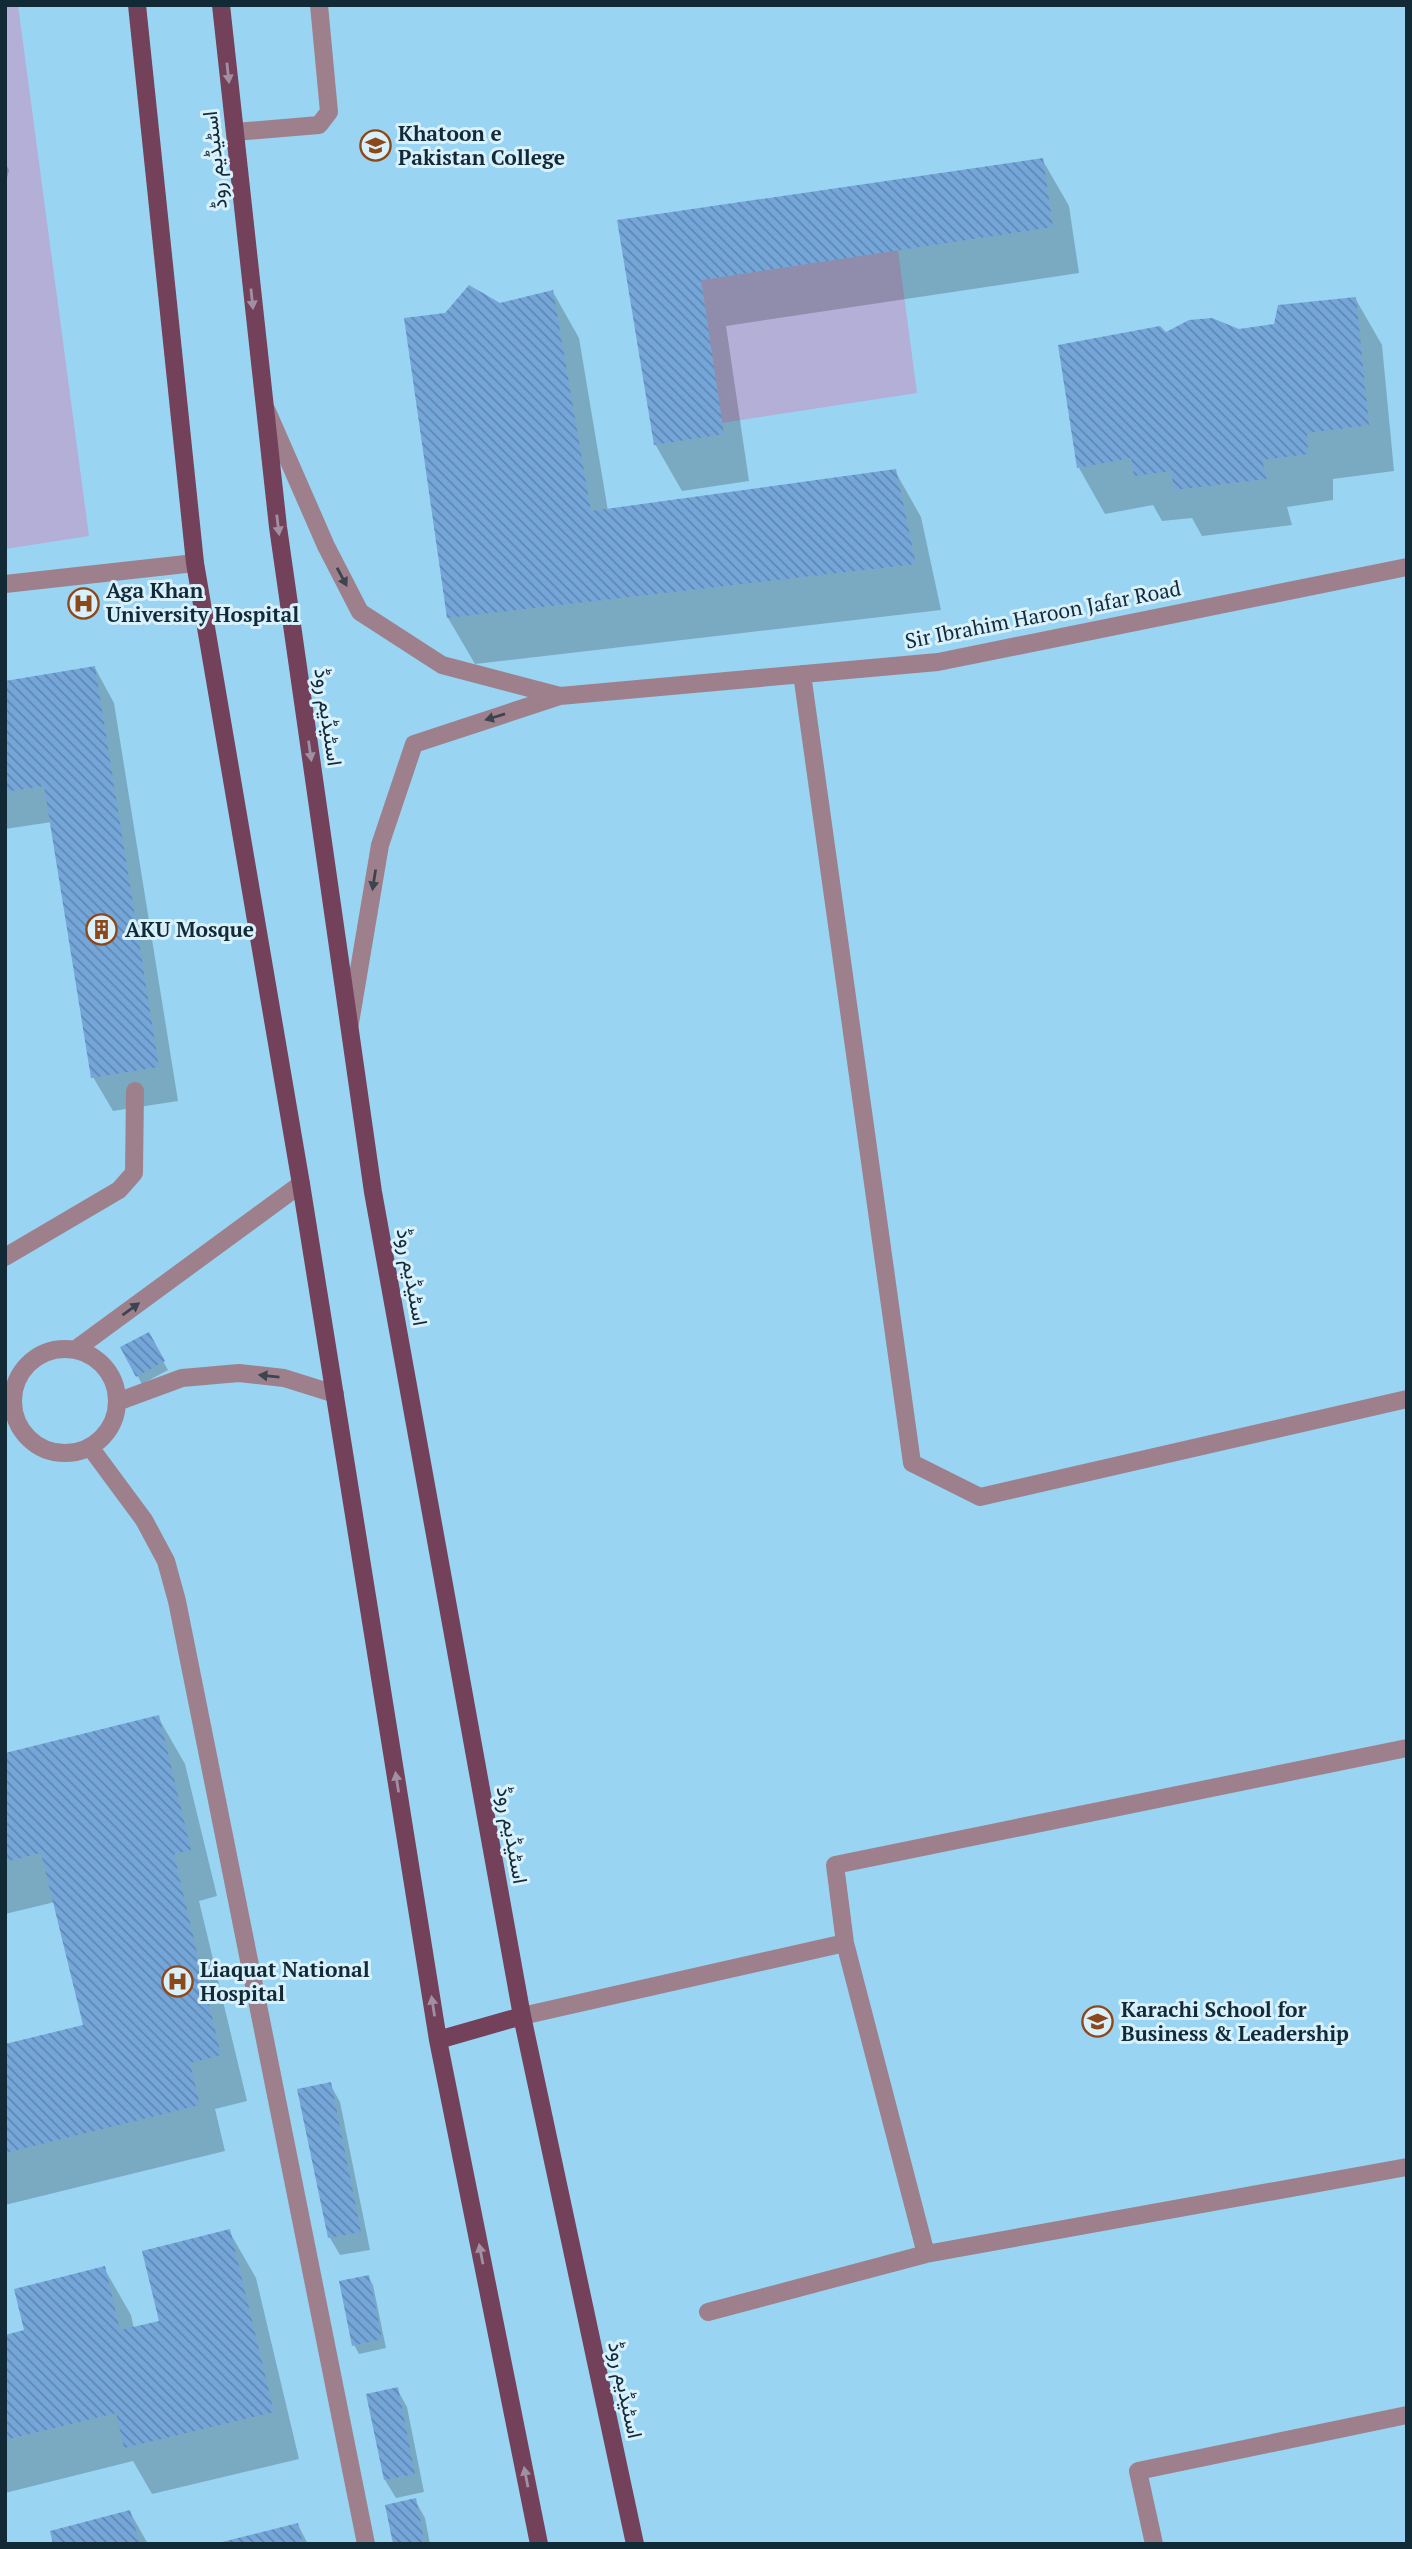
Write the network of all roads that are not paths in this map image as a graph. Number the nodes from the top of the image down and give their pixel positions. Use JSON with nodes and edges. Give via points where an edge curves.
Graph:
{"nodes":[{"id":1,"x":137,"y":5,"type":"edge"},
{"id":2,"x":221,"y":5,"type":"edge"},
{"id":3,"x":319,"y":5,"type":"edge"},
{"id":4,"x":234,"y":132,"type":"junction"},
{"id":5,"x":264,"y":403,"type":"junction"},
{"id":6,"x":195,"y":563,"type":"junction"},
{"id":7,"x":1407,"y":567,"type":"edge"},
{"id":8,"x":5,"y":584,"type":"edge"},
{"id":9,"x":802,"y":674,"type":"junction"},
{"id":10,"x":560,"y":696,"type":"junction"},
{"id":11,"x":350,"y":1028,"type":"junction"},
{"id":12,"x":135,"y":1091,"type":"dead end"},
{"id":13,"x":301,"y":1184,"type":"junction"},
{"id":14,"x":5,"y":1256,"type":"edge"},
{"id":15,"x":76,"y":1349,"type":"junction"},
{"id":16,"x":335,"y":1394,"type":"junction"},
{"id":17,"x":1407,"y":1399,"type":"edge"},
{"id":18,"x":117,"y":1402,"type":"junction"},
{"id":19,"x":10,"y":1420,"type":"edge"},
{"id":20,"x":90,"y":1447,"type":"junction"},
{"id":21,"x":1407,"y":1748,"type":"edge"},
{"id":22,"x":845,"y":1943,"type":"junction"},
{"id":23,"x":522,"y":2017,"type":"junction"},
{"id":24,"x":438,"y":2040,"type":"junction"},
{"id":25,"x":1407,"y":2167,"type":"edge"},
{"id":26,"x":926,"y":2254,"type":"junction"},
{"id":27,"x":708,"y":2312,"type":"dead end"},
{"id":28,"x":1407,"y":2415,"type":"edge"},
{"id":29,"x":366,"y":2544,"type":"edge"},
{"id":30,"x":540,"y":2544,"type":"edge"},
{"id":31,"x":635,"y":2544,"type":"edge"},
{"id":32,"x":1154,"y":2544,"type":"edge"}],
"edges":[{"from":1,"to":6,"type":"main road"},
{"from":2,"to":4,"type":"main road","name":"اسٹیڈیم روڈ","one_way":true},
{"from":3,"to":4,"type":"street","via":[[329,112],[319,125]]},
{"from":4,"to":5,"type":"main road","name":"اسٹیڈیم روڈ","one_way":true},
{"from":5,"to":10,"type":"street","one_way":true,"via":[[326,546],[360,611],[442,665]]},
{"from":5,"to":11,"type":"main road","name":"اسٹیڈیم روڈ","one_way":true},
{"from":6,"to":8,"type":"street"},
{"from":6,"to":13,"type":"main road"},
{"from":7,"to":9,"type":"street","name":"Sir Ibrahim Haroon Jafar Road","via":[[938,662]]},
{"from":9,"to":10,"type":"street","name":"Sir Ibrahim Haroon Jafar Road"},
{"from":9,"to":17,"type":"street","via":[[912,1463],[980,1497]]},
{"from":10,"to":11,"type":"street","one_way":true,"via":[[414,744],[380,845]]},
{"from":11,"to":23,"type":"main road","name":"اسٹیڈیم روڈ","via":[[373,1192]]},
{"from":12,"to":14,"type":"street","via":[[134,1173],[119,1191]]},
{"from":15,"to":13,"type":"street","one_way":true},
{"from":13,"to":16,"type":"main road"},
{"from":15,"to":18,"type":"street","via":[[106,1368]]},
{"from":15,"to":19,"type":"street","via":[[57,1349],[26,1366],[17,1381]]},
{"from":16,"to":18,"type":"street","one_way":true,"via":[[284,1378],[239,1373],[182,1378]]},
{"from":24,"to":16,"type":"main road","one_way":true},
{"from":18,"to":20,"type":"street","via":[[104,1436]]},
{"from":19,"to":20,"type":"street","via":[[37,1445],[55,1452]]},
{"from":20,"to":29,"type":"street","via":[[144,1520],[166,1561],[177,1601]]},
{"from":21,"to":22,"type":"street","via":[[835,1864]]},
{"from":22,"to":23,"type":"street"},
{"from":22,"to":26,"type":"street"},
{"from":23,"to":24,"type":"main road"},
{"from":23,"to":31,"type":"main road","name":"اسٹیڈیم روڈ"},
{"from":30,"to":24,"type":"main road","one_way":true},
{"from":25,"to":26,"type":"street"},
{"from":26,"to":27,"type":"street"},
{"from":28,"to":32,"type":"street","via":[[1138,2471]]}]}
